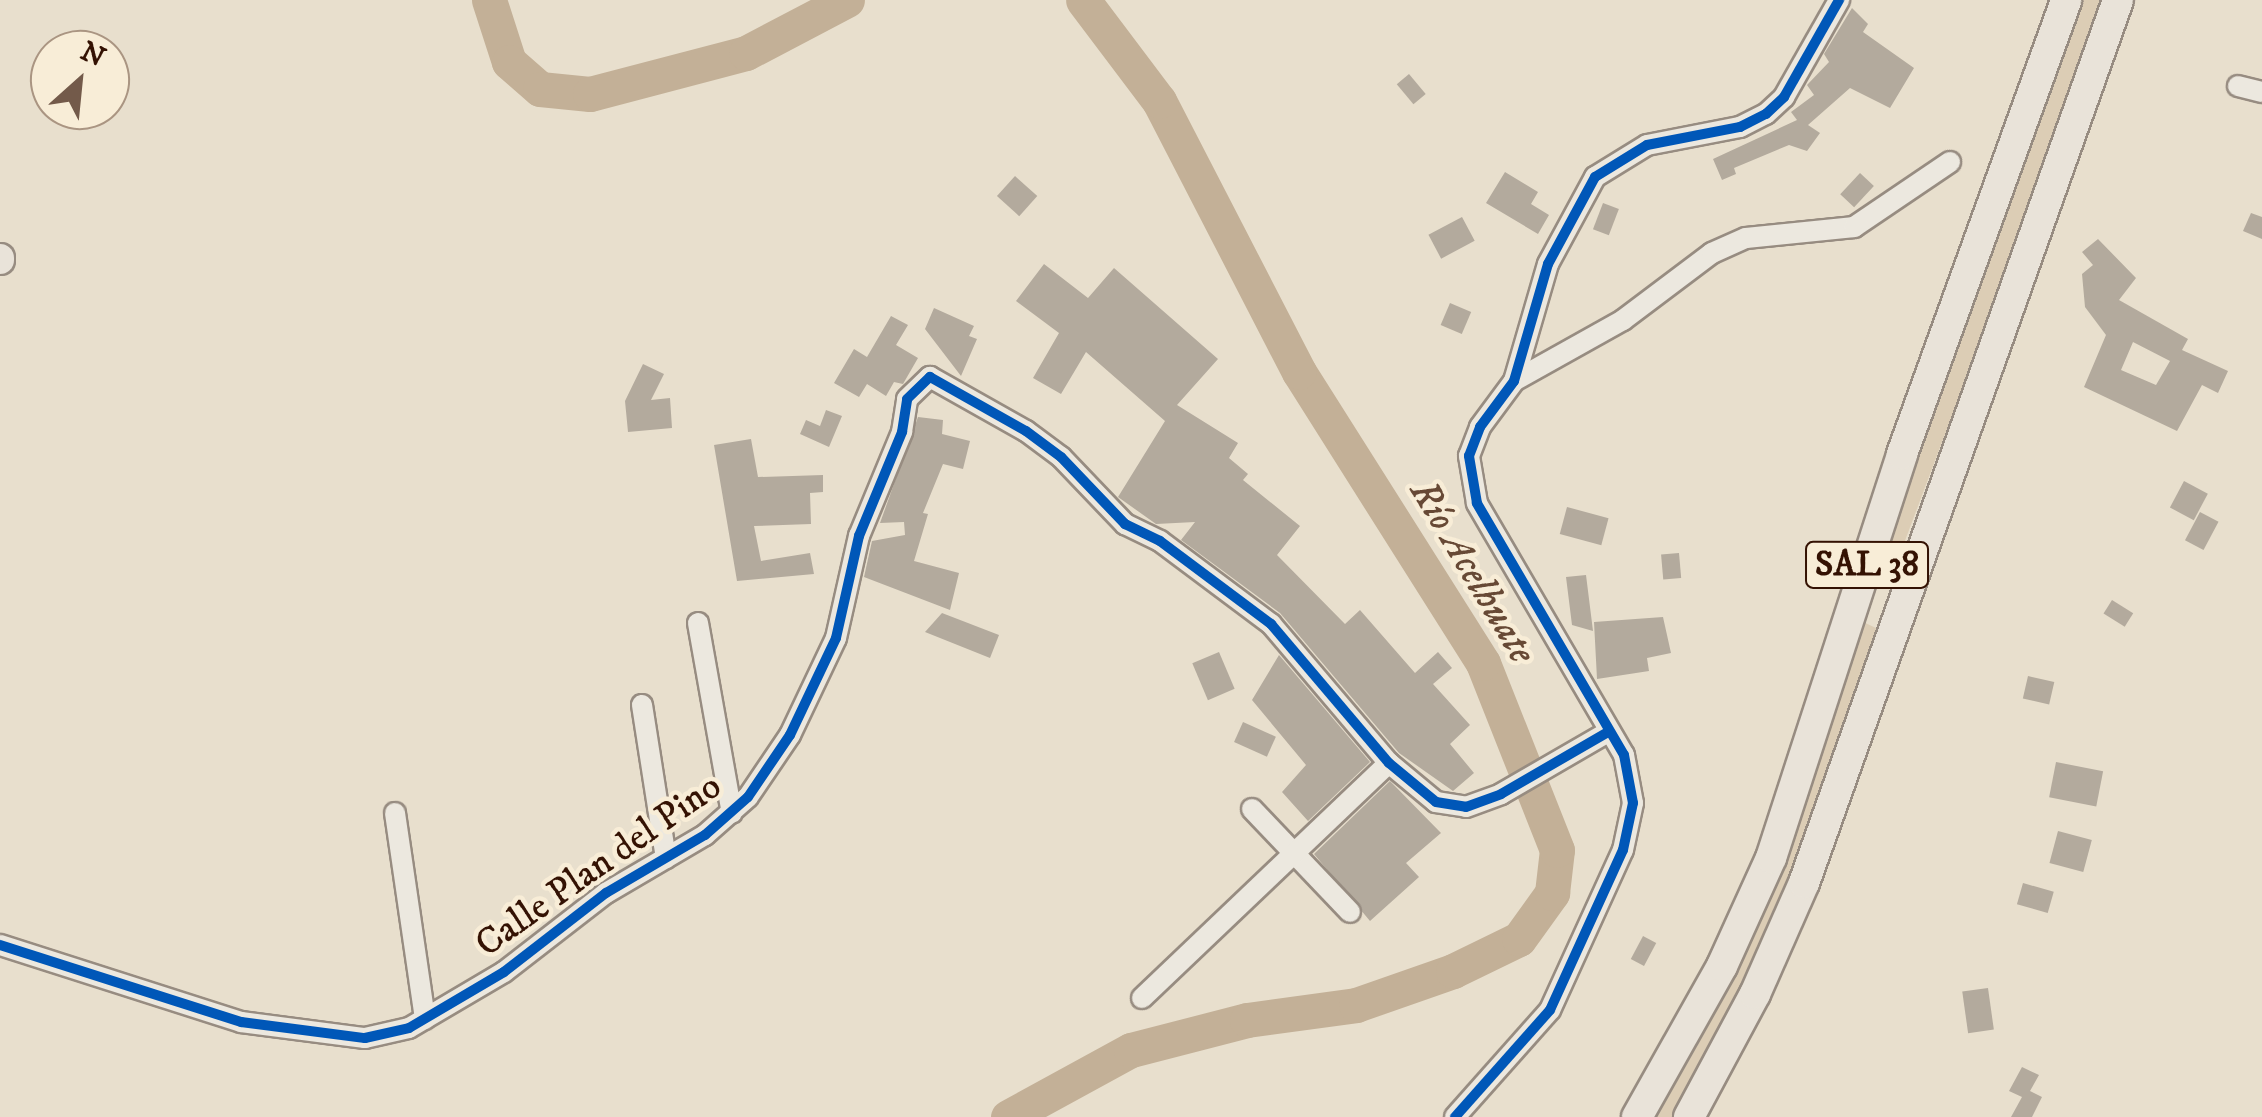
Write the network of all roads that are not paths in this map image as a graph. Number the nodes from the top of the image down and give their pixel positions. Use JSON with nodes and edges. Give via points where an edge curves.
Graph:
{"nodes":[{"id":1,"x":1839,"y":0,"type":"edge"},
{"id":2,"x":2066,"y":0,"type":"edge"},
{"id":3,"x":2118,"y":0,"type":"edge"},
{"id":4,"x":2238,"y":86,"type":"dead end"},
{"id":5,"x":2262,"y":92,"type":"edge"},
{"id":6,"x":1950,"y":162,"type":"dead end"},
{"id":7,"x":1514,"y":380,"type":"junction"},
{"id":8,"x":1874,"y":543,"type":"junction"},
{"id":9,"x":1915,"y":556,"type":"junction"},
{"id":10,"x":1850,"y":617,"type":"junction"},
{"id":11,"x":698,"y":623,"type":"dead end"},
{"id":12,"x":1891,"y":630,"type":"junction"},
{"id":13,"x":642,"y":705,"type":"dead end"},
{"id":14,"x":1608,"y":732,"type":"junction"},
{"id":15,"x":1389,"y":763,"type":"junction"},
{"id":16,"x":1252,"y":809,"type":"dead end"},
{"id":17,"x":732,"y":812,"type":"junction"},
{"id":18,"x":395,"y":814,"type":"dead end"},
{"id":19,"x":1294,"y":852,"type":"junction"},
{"id":20,"x":666,"y":858,"type":"junction"},
{"id":21,"x":1350,"y":912,"type":"dead end"},
{"id":22,"x":0,"y":945,"type":"edge"},
{"id":23,"x":1142,"y":998,"type":"dead end"},
{"id":24,"x":425,"y":1018,"type":"junction"},
{"id":25,"x":1455,"y":1117,"type":"edge"},
{"id":26,"x":1637,"y":1117,"type":"edge"},
{"id":27,"x":1689,"y":1117,"type":"edge"}],
"edges":[{"from":1,"to":7,"type":"street","via":[[1784,98],[1766,114],[1740,127],[1647,145],[1618,157],[1595,178],[1548,264]]},
{"from":2,"to":8,"type":"highway","number":"SAL 38"},
{"from":3,"to":9,"type":"highway","number":"SAL 38"},
{"from":4,"to":5,"type":"street"},
{"from":6,"to":7,"type":"street","via":[[1854,227],[1746,238],[1712,253],[1623,320]]},
{"from":7,"to":14,"type":"street","via":[[1480,427],[1469,456],[1470,480]]},
{"from":8,"to":9,"type":"highway","via":[[1876,558],[1894,571]]},
{"from":8,"to":10,"type":"highway","number":"SAL 38"},
{"from":9,"to":12,"type":"highway","number":"SAL 38"},
{"from":10,"to":12,"type":"highway","via":[[1862,602],[1875,604],[1890,613]]},
{"from":10,"to":26,"type":"highway","number":"SAL 38","via":[[1771,858],[1722,966]]},
{"from":11,"to":17,"type":"street"},
{"from":12,"to":27,"type":"highway","number":"SAL 38","via":[[1796,901]]},
{"from":13,"to":20,"type":"street"},
{"from":14,"to":15,"type":"street","name":"Calle Plan del Pino","via":[[1502,794],[1448,806]]},
{"from":14,"to":25,"type":"street","via":[[1632,777],[1623,850],[1550,1010]]},
{"from":15,"to":17,"type":"street","name":"Calle Plan del Pino","via":[[1271,624],[1160,541],[1125,524],[1062,457],[930,377],[907,398],[902,432],[859,536],[831,649],[790,735]]},
{"from":15,"to":19,"type":"street"},
{"from":16,"to":19,"type":"street"},
{"from":17,"to":20,"type":"street","name":"Calle Plan del Pino"},
{"from":18,"to":24,"type":"street"},
{"from":19,"to":21,"type":"street"},
{"from":19,"to":23,"type":"street"},
{"from":20,"to":24,"type":"street","name":"Calle Plan del Pino","via":[[606,893],[504,972]]},
{"from":22,"to":24,"type":"street","name":"Calle Plan del Pino","via":[[224,1017],[296,1032],[377,1036]]}]}
